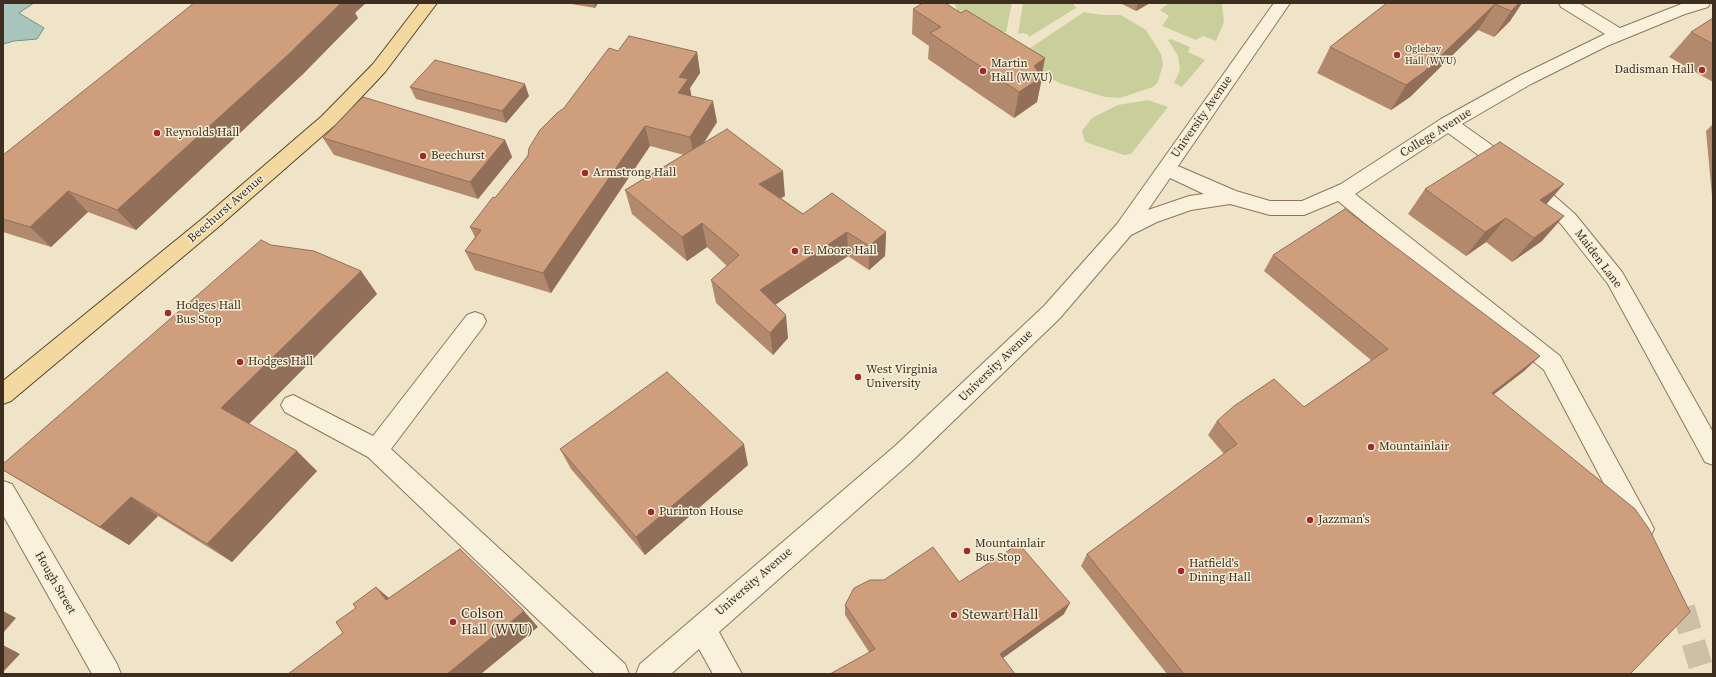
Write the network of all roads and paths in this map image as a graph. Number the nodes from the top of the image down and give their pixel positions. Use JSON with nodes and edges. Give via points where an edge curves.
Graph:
{"nodes":[{"id":1,"x":428,"y":3,"type":"edge"},
{"id":2,"x":1282,"y":3,"type":"edge"},
{"id":3,"x":1567,"y":3,"type":"edge"},
{"id":4,"x":1702,"y":3,"type":"edge"},
{"id":5,"x":1619,"y":35,"type":"junction"},
{"id":6,"x":1448,"y":124,"type":"junction"},
{"id":7,"x":1166,"y":168,"type":"junction"},
{"id":8,"x":1340,"y":192,"type":"junction"},
{"id":9,"x":1230,"y":197,"type":"junction"},
{"id":10,"x":1124,"y":229,"type":"junction"},
{"id":11,"x":475,"y":321,"type":"dead end"},
{"id":12,"x":3,"y":394,"type":"edge"},
{"id":13,"x":293,"y":405,"type":"dead end"},
{"id":14,"x":376,"y":450,"type":"junction"},
{"id":15,"x":1713,"y":454,"type":"edge"},
{"id":16,"x":3,"y":492,"type":"edge"},
{"id":17,"x":1649,"y":545,"type":"edge"},
{"id":18,"x":702,"y":628,"type":"junction"},
{"id":19,"x":107,"y":674,"type":"edge"},
{"id":20,"x":616,"y":674,"type":"edge"},
{"id":21,"x":650,"y":674,"type":"edge"},
{"id":22,"x":728,"y":674,"type":"edge"}],
"edges":[{"from":1,"to":12,"type":"main road","name":"Beechurst Avenue","via":[[379,68],[329,120],[209,224]]},
{"from":2,"to":7,"type":"street","name":"University Avenue"},
{"from":3,"to":5,"type":"street"},
{"from":4,"to":5,"type":"street","name":"College Avenue"},
{"from":5,"to":6,"type":"street","name":"College Avenue","via":[[1525,80]]},
{"from":6,"to":8,"type":"street","name":"College Avenue"},
{"from":6,"to":15,"type":"street","name":"Maiden Lane","via":[[1510,168],[1568,219],[1615,278]]},
{"from":7,"to":9,"type":"street","name":"College Avenue"},
{"from":7,"to":10,"type":"street","name":"University Avenue"},
{"from":8,"to":9,"type":"street","name":"College Avenue","via":[[1304,208],[1270,208]]},
{"from":8,"to":17,"type":"street","via":[[1552,363]]},
{"from":9,"to":10,"type":"street","via":[[1189,203]]},
{"from":10,"to":18,"type":"street","name":"University Avenue","via":[[1052,312],[920,438]]},
{"from":11,"to":14,"type":"street"},
{"from":13,"to":14,"type":"street"},
{"from":14,"to":20,"type":"street"},
{"from":16,"to":19,"type":"street","name":"Hough Street"},
{"from":18,"to":21,"type":"street","name":"University Avenue"},
{"from":18,"to":22,"type":"street"}]}
